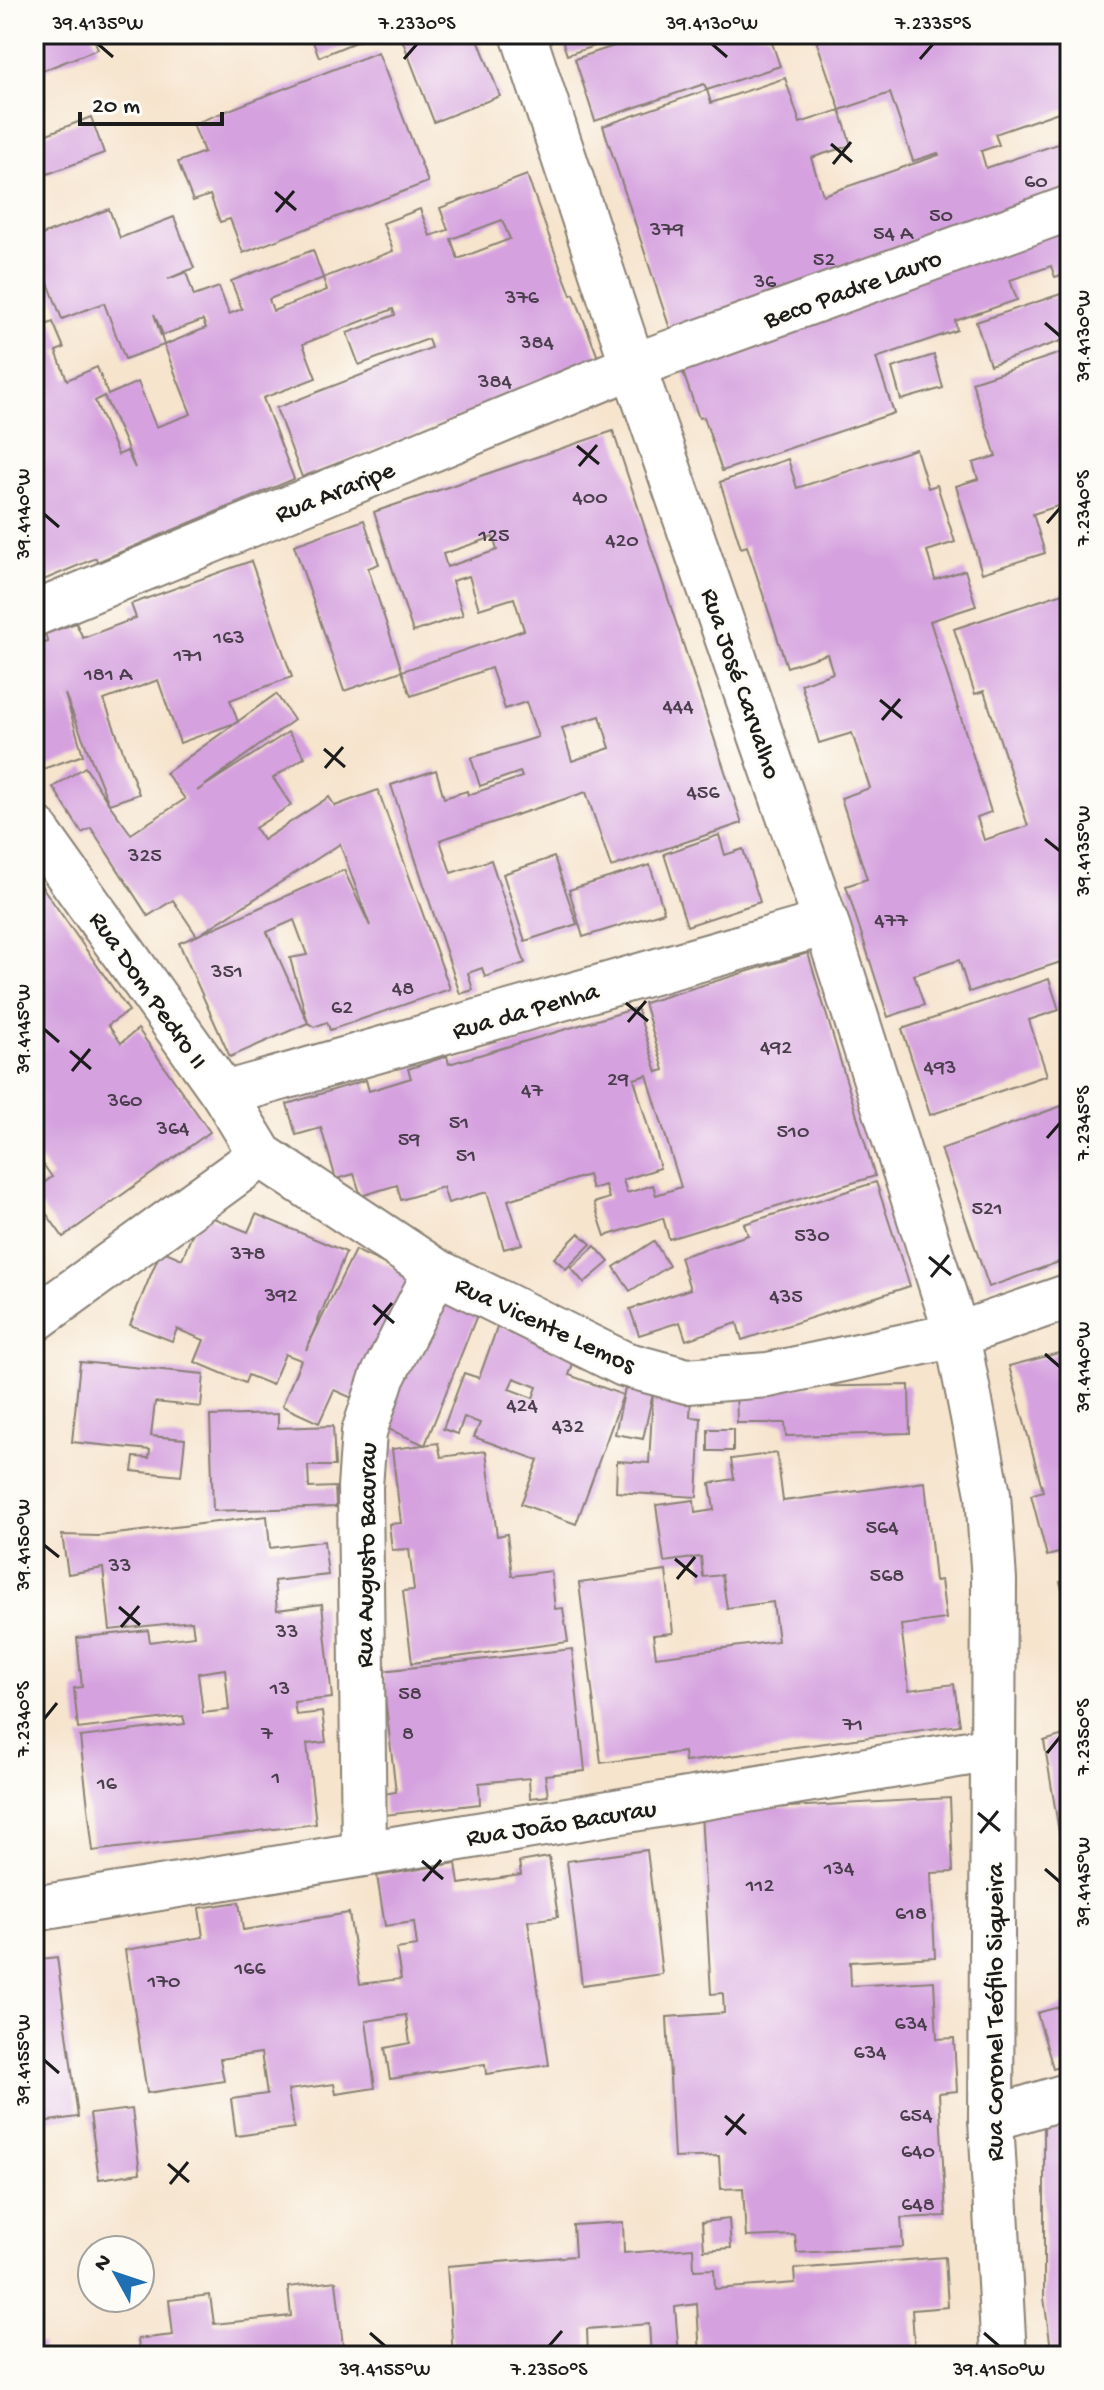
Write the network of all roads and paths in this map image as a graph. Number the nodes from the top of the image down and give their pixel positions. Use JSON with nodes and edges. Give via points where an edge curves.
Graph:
{"nodes":[{"id":1,"x":523,"y":34,"type":"edge"},
{"id":2,"x":1070,"y":208,"type":"edge"},
{"id":3,"x":633,"y":366,"type":"junction"},
{"id":4,"x":34,"y":614,"type":"edge"},
{"id":5,"x":34,"y":827,"type":"edge"},
{"id":6,"x":826,"y":923,"type":"junction"},
{"id":7,"x":224,"y":1094,"type":"junction"},
{"id":8,"x":261,"y":1155,"type":"junction"},
{"id":9,"x":436,"y":1271,"type":"junction"},
{"id":10,"x":1070,"y":1296,"type":"edge"},
{"id":11,"x":34,"y":1320,"type":"edge"},
{"id":12,"x":957,"y":1335,"type":"junction"},
{"id":13,"x":993,"y":1749,"type":"junction"},
{"id":14,"x":364,"y":1854,"type":"junction"},
{"id":15,"x":34,"y":1909,"type":"edge"},
{"id":16,"x":1070,"y":2095,"type":"edge"},
{"id":17,"x":991,"y":2119,"type":"junction"},
{"id":18,"x":1004,"y":2356,"type":"edge"}],
"edges":[{"from":1,"to":3,"type":"street","name":"Rua José Carvalho"},
{"from":2,"to":3,"type":"street","name":"Beco Padre Lauro"},
{"from":3,"to":4,"type":"street","name":"Rua Araripe"},
{"from":3,"to":6,"type":"street","name":"Rua José Carvalho"},
{"from":5,"to":7,"type":"street","name":"Rua Dom Pedro II"},
{"from":6,"to":7,"type":"street","name":"Rua da Penha"},
{"from":6,"to":12,"type":"street","name":"Rua José Carvalho"},
{"from":7,"to":8,"type":"street","name":"Rua Dom Pedro II"},
{"from":8,"to":9,"type":"street","name":"Rua Vicente Lemos"},
{"from":8,"to":11,"type":"street"},
{"from":9,"to":12,"type":"street","name":"Rua Vicente Lemos","via":[[624,1364],[687,1381],[768,1375]]},
{"from":9,"to":14,"type":"street","name":"Rua Augusto Bacurau","via":[[382,1378],[364,1432]]},
{"from":10,"to":12,"type":"street","name":"Rua Vicente Lemos"},
{"from":12,"to":13,"type":"street","name":"Rua Coronel Teófilo Siqueira","via":[[988,1494],[994,1580]]},
{"from":13,"to":14,"type":"street","name":"Rua João Bacurau"},
{"from":13,"to":17,"type":"street","name":"Rua Coronel Teófilo Siqueira"},
{"from":14,"to":15,"type":"street","name":"Rua João Bacurau"},
{"from":16,"to":17,"type":"street"},
{"from":17,"to":18,"type":"street","name":"Rua Coronel Teófilo Siqueira"}]}
